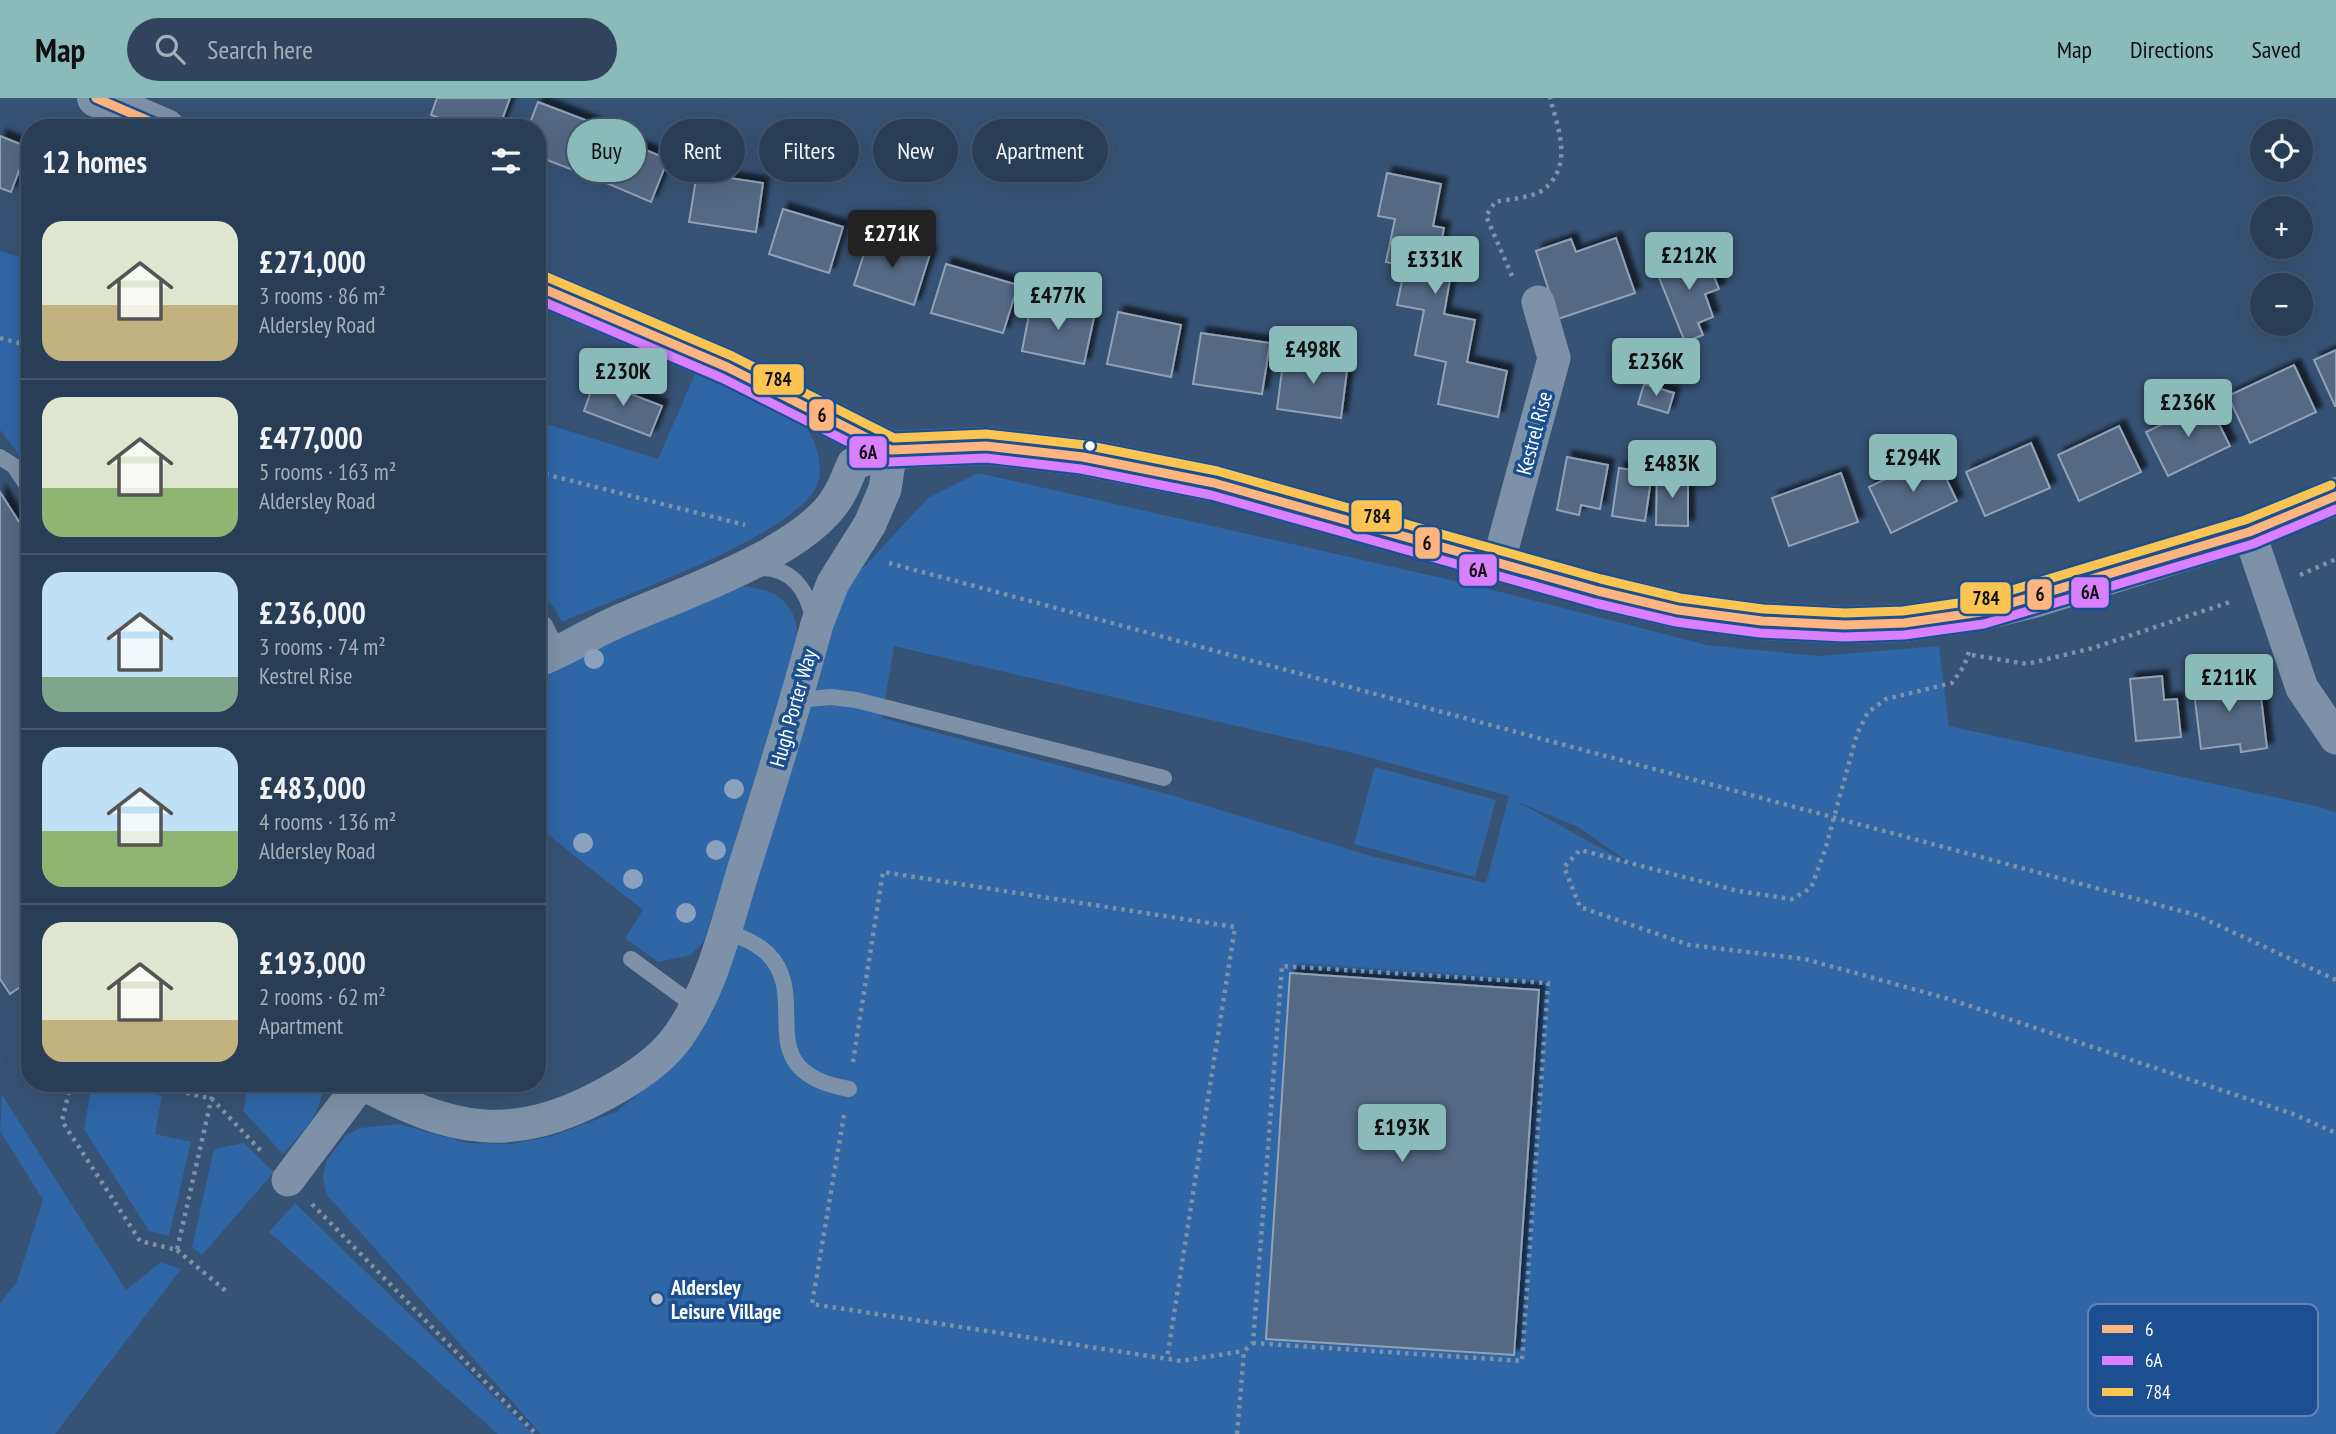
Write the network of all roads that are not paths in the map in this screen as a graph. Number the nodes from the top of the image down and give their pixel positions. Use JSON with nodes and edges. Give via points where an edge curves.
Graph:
{"nodes":[{"id":1,"x":96,"y":98,"type":"edge"},
{"id":2,"x":145,"y":119,"type":"edge"},
{"id":3,"x":546,"y":290,"type":"edge"},
{"id":4,"x":1538,"y":302,"type":"road end"},
{"id":5,"x":891,"y":450,"type":"junction"},
{"id":6,"x":0,"y":457,"type":"edge"},
{"id":7,"x":21,"y":476,"type":"edge"},
{"id":8,"x":2336,"y":496,"type":"edge"},
{"id":9,"x":2249,"y":532,"type":"junction"},
{"id":10,"x":1498,"y":564,"type":"junction"},
{"id":11,"x":738,"y":569,"type":"junction"},
{"id":12,"x":814,"y":633,"type":"junction"},
{"id":13,"x":546,"y":636,"type":"edge"},
{"id":14,"x":548,"y":657,"type":"edge"},
{"id":15,"x":797,"y":700,"type":"junction"},
{"id":16,"x":2336,"y":738,"type":"edge"},
{"id":17,"x":1164,"y":778,"type":"dead end"},
{"id":18,"x":724,"y":932,"type":"junction"},
{"id":19,"x":631,"y":959,"type":"dead end"},
{"id":20,"x":695,"y":1006,"type":"junction"},
{"id":21,"x":849,"y":1089,"type":"road end"},
{"id":22,"x":354,"y":1092,"type":"edge"},
{"id":23,"x":378,"y":1092,"type":"edge"},
{"id":24,"x":288,"y":1180,"type":"road end"}],
"edges":[{"from":1,"to":2,"type":"street"},
{"from":3,"to":5,"type":"street","via":[[727,367]]},
{"from":4,"to":10,"type":"street","name":"Kestrel Rise","via":[[1555,358]]},
{"from":5,"to":10,"type":"street","via":[[986,446],[1097,460],[1214,483]]},
{"from":5,"to":11,"type":"street","via":[[853,464],[837,499],[797,537]]},
{"from":5,"to":12,"type":"street","name":"Hugh Porter Way","via":[[885,489],[833,583]]},
{"from":6,"to":7,"type":"lane"},
{"from":8,"to":9,"type":"street"},
{"from":9,"to":10,"type":"street","via":[[2033,599],[1904,624],[1762,621],[1678,610]]},
{"from":9,"to":16,"type":"street","via":[[2302,688]]},
{"from":11,"to":12,"type":"lane","via":[[771,567],[787,572],[810,603]]},
{"from":11,"to":14,"type":"street","via":[[591,633]]},
{"from":12,"to":15,"type":"street","name":"Hugh Porter Way"},
{"from":13,"to":14,"type":"lane"},
{"from":15,"to":17,"type":"lane","via":[[831,697],[856,701]]},
{"from":15,"to":18,"type":"street","name":"Hugh Porter Way"},
{"from":18,"to":20,"type":"street","name":"Hugh Porter Way"},
{"from":18,"to":21,"type":"lane","via":[[754,942],[778,968],[784,984],[787,1045],[794,1058],[814,1078]]},
{"from":19,"to":20,"type":"lane"},
{"from":20,"to":23,"type":"street","name":"Hugh Porter Way","via":[[672,1044],[634,1078],[563,1115],[520,1125],[476,1127],[419,1113]]},
{"from":22,"to":24,"type":"street","name":"Hugh Porter Way"}]}
